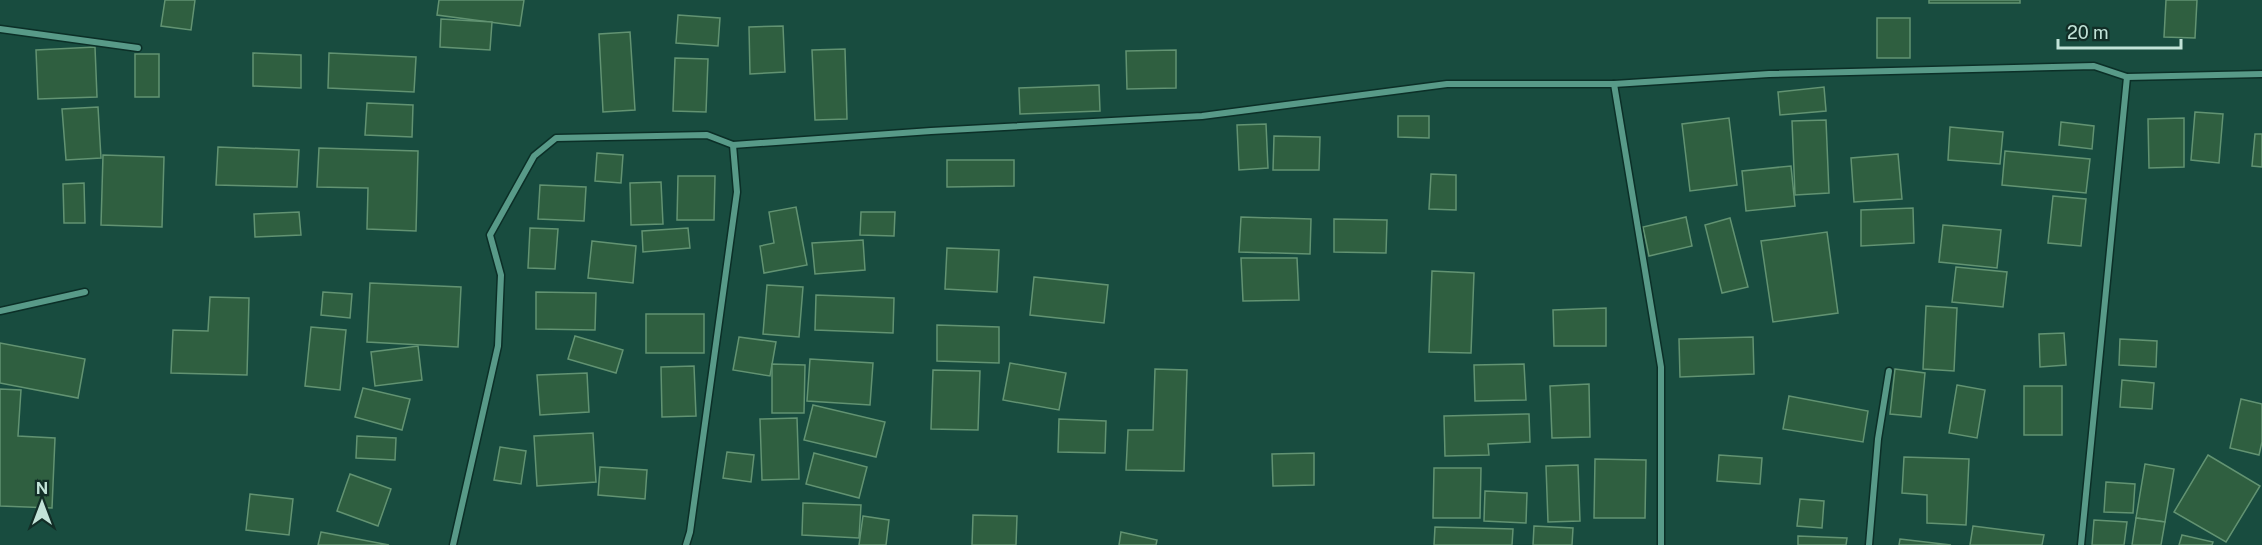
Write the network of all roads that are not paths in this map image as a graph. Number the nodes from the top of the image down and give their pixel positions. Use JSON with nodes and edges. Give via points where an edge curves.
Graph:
{"nodes":[{"id":1,"x":0,"y":29,"type":"edge"},
{"id":2,"x":138,"y":48,"type":"dead end"},
{"id":3,"x":2262,"y":74,"type":"edge"},
{"id":4,"x":2127,"y":77,"type":"junction"},
{"id":5,"x":1614,"y":84,"type":"junction"},
{"id":6,"x":733,"y":145,"type":"junction"},
{"id":7,"x":85,"y":292,"type":"dead end"},
{"id":8,"x":0,"y":311,"type":"edge"},
{"id":9,"x":1889,"y":371,"type":"dead end"},
{"id":10,"x":453,"y":545,"type":"edge"},
{"id":11,"x":686,"y":545,"type":"edge"},
{"id":12,"x":1661,"y":545,"type":"edge"},
{"id":13,"x":1869,"y":545,"type":"edge"},
{"id":14,"x":2081,"y":545,"type":"edge"}],
"edges":[{"from":1,"to":2,"type":"street"},
{"from":3,"to":4,"type":"street"},
{"from":4,"to":5,"type":"street","via":[[2094,66],[1769,74]]},
{"from":4,"to":14,"type":"street"},
{"from":5,"to":6,"type":"street","via":[[1448,84],[1202,116]]},
{"from":5,"to":12,"type":"street","via":[[1661,367]]},
{"from":6,"to":10,"type":"street","via":[[707,135],[556,138],[534,156],[490,235],[501,275],[498,346]]},
{"from":6,"to":11,"type":"street","via":[[737,192]]},
{"from":7,"to":8,"type":"street"},
{"from":9,"to":13,"type":"street","via":[[1878,439]]}]}
